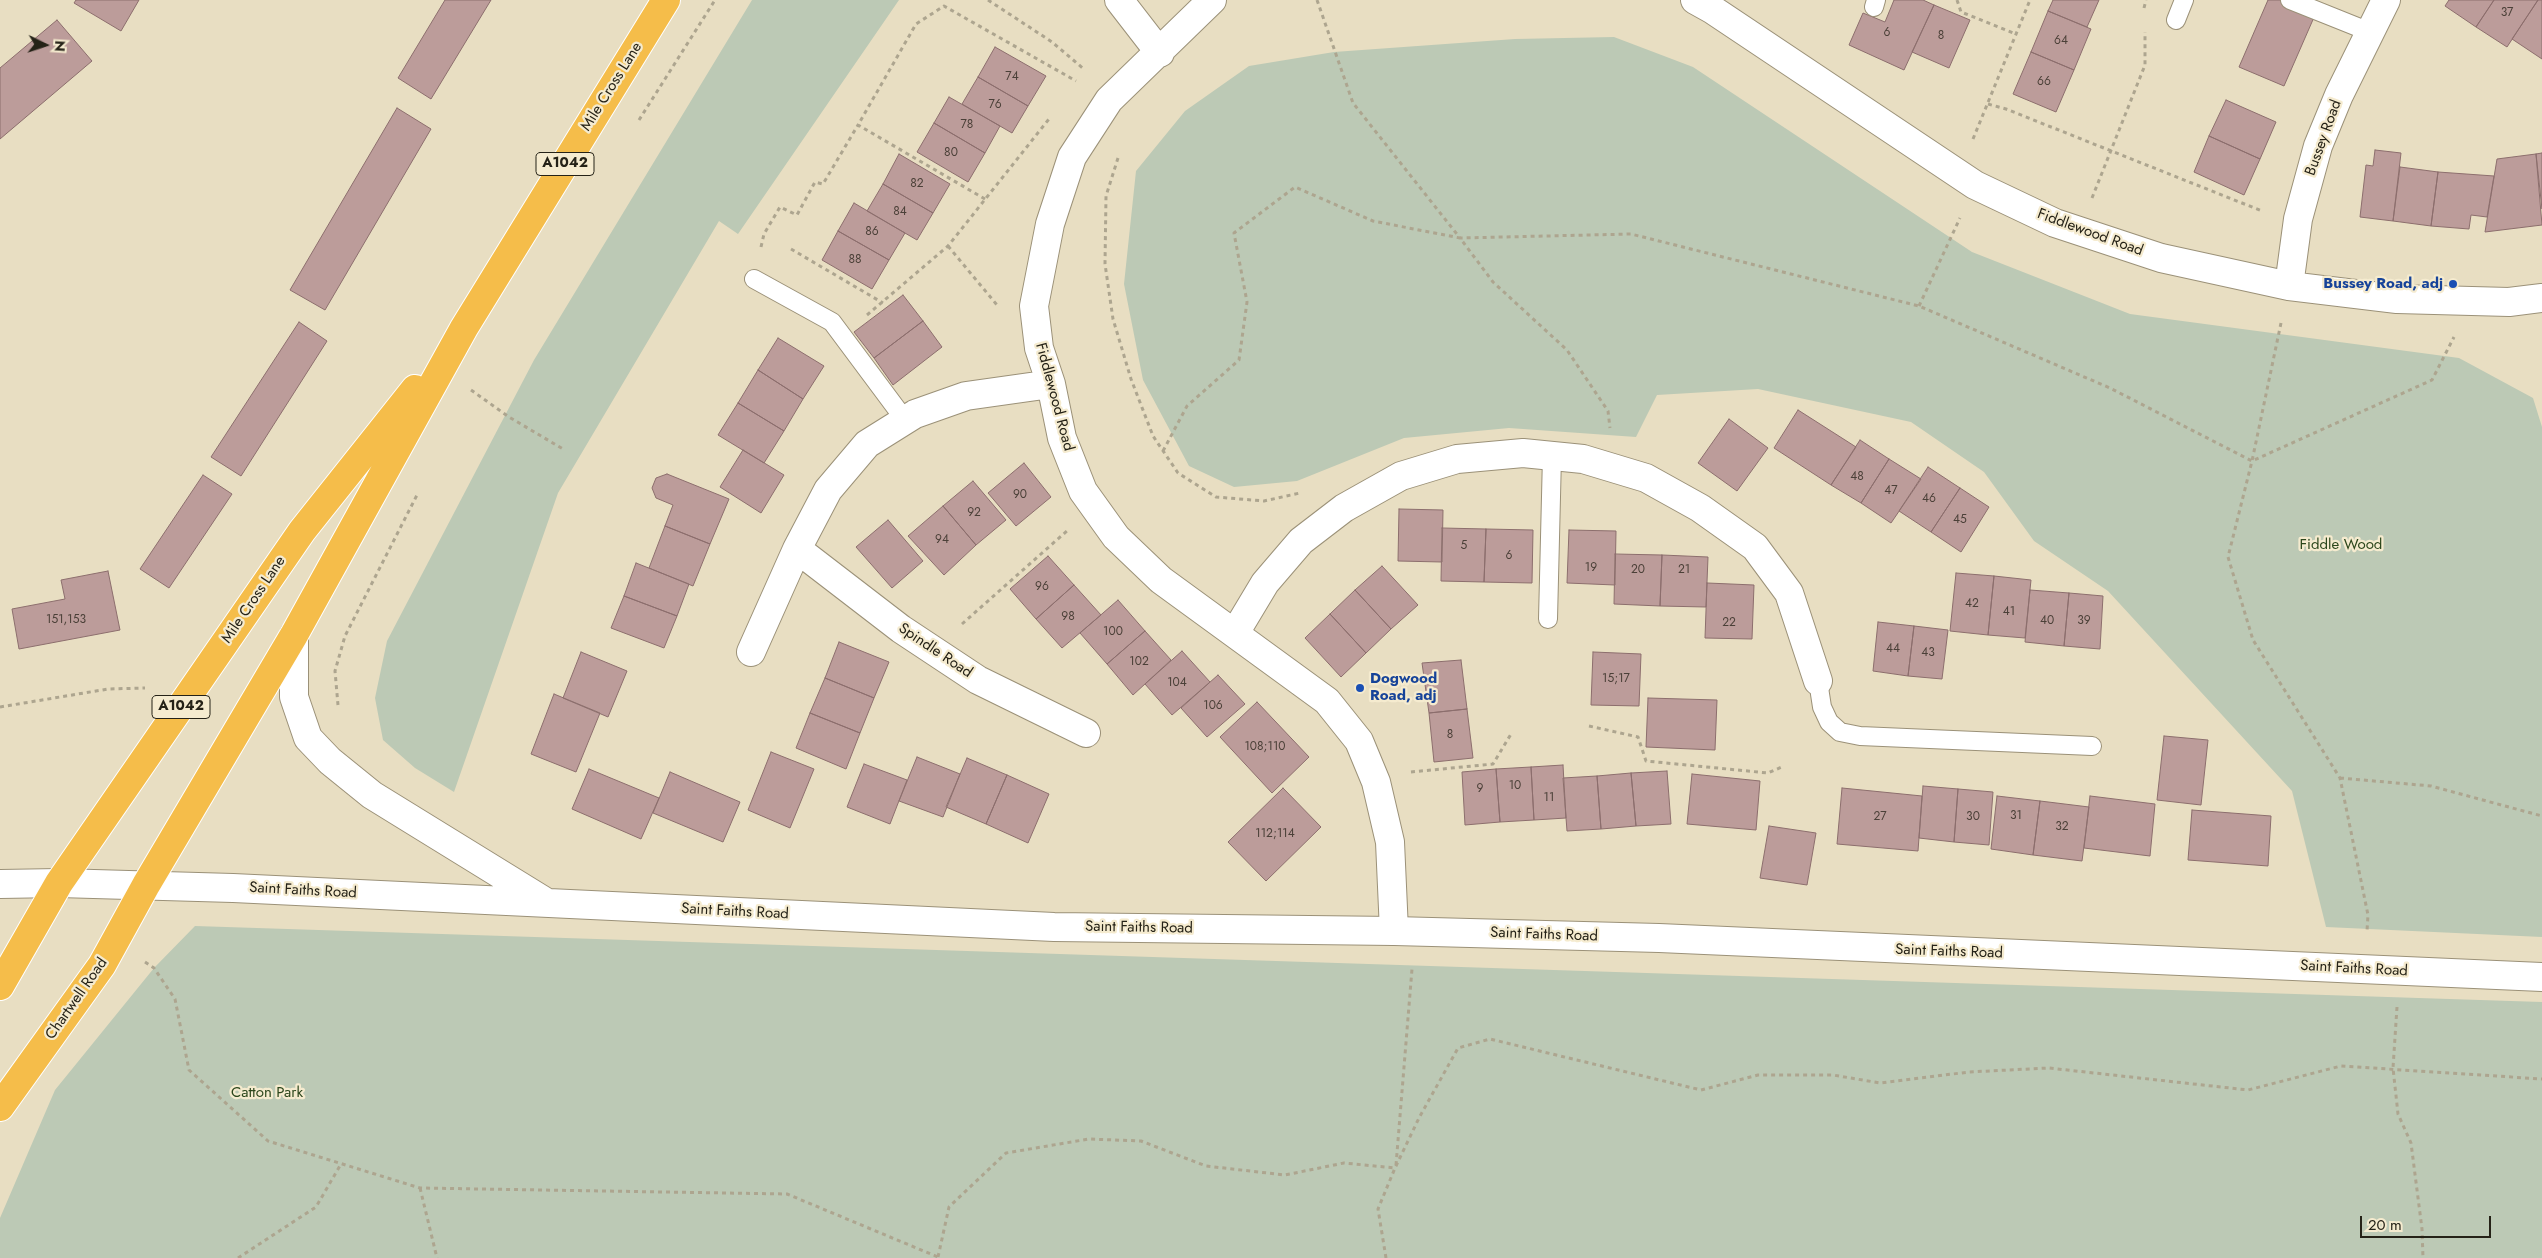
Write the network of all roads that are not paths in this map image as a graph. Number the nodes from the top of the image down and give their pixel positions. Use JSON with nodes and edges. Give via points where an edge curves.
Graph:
{"nodes":[{"id":1,"x":666,"y":0,"type":"edge"},
{"id":2,"x":1119,"y":0,"type":"edge"},
{"id":3,"x":1212,"y":0,"type":"edge"},
{"id":4,"x":2184,"y":0,"type":"edge"},
{"id":5,"x":2290,"y":0,"type":"edge"},
{"id":6,"x":2386,"y":0,"type":"edge"},
{"id":7,"x":1709,"y":3,"type":"edge"},
{"id":8,"x":2176,"y":20,"type":"dead end"},
{"id":9,"x":2370,"y":32,"type":"junction"},
{"id":10,"x":1160,"y":53,"type":"junction"},
{"id":11,"x":754,"y":279,"type":"road end"},
{"id":12,"x":2289,"y":286,"type":"junction"},
{"id":13,"x":2542,"y":298,"type":"edge"},
{"id":14,"x":464,"y":328,"type":"junction"},
{"id":15,"x":1051,"y":384,"type":"junction"},
{"id":16,"x":905,"y":420,"type":"junction"},
{"id":17,"x":1552,"y":456,"type":"junction"},
{"id":18,"x":796,"y":549,"type":"junction"},
{"id":19,"x":1548,"y":619,"type":"dead end"},
{"id":20,"x":1235,"y":633,"type":"junction"},
{"id":21,"x":294,"y":635,"type":"junction"},
{"id":22,"x":751,"y":652,"type":"dead end"},
{"id":23,"x":1818,"y":681,"type":"joint"},
{"id":24,"x":1086,"y":734,"type":"dead end"},
{"id":25,"x":2092,"y":746,"type":"dead end"},
{"id":26,"x":59,"y":882,"type":"junction"},
{"id":27,"x":0,"y":884,"type":"edge"},
{"id":28,"x":146,"y":885,"type":"junction"},
{"id":29,"x":546,"y":902,"type":"junction"},
{"id":30,"x":1394,"y":931,"type":"junction"},
{"id":31,"x":2542,"y":977,"type":"edge"},
{"id":32,"x":0,"y":986,"type":"edge"},
{"id":33,"x":0,"y":1107,"type":"edge"}],
"edges":[{"from":1,"to":14,"type":"highway","name":"Mile Cross Lane","number":"A1042"},
{"from":2,"to":10,"type":"street"},
{"from":3,"to":10,"type":"street","name":"Fiddlewood Road"},
{"from":4,"to":8,"type":"lane"},
{"from":5,"to":9,"type":"lane"},
{"from":6,"to":9,"type":"street","name":"Bussey Road"},
{"from":7,"to":12,"type":"street","name":"Fiddlewood Road","via":[[1966,179],[2055,223],[2161,258]]},
{"from":9,"to":12,"type":"street","name":"Bussey Road","via":[[2318,146],[2298,219]]},
{"from":10,"to":15,"type":"street","name":"Fiddlewood Road","via":[[1110,100],[1072,158],[1050,224],[1034,306],[1039,348]]},
{"from":11,"to":16,"type":"lane","via":[[832,322]]},
{"from":12,"to":13,"type":"street","name":"Fiddlewood Road","via":[[2397,299],[2508,302]]},
{"from":14,"to":21,"type":"highway","name":"Mile Cross Lane","number":"A1042"},
{"from":14,"to":26,"type":"highway","name":"Mile Cross Lane","number":"A1042","via":[[302,531]]},
{"from":15,"to":16,"type":"street","via":[[966,396]]},
{"from":15,"to":20,"type":"street","name":"Fiddlewood Road","via":[[1062,438],[1083,491],[1116,537],[1161,580]]},
{"from":16,"to":18,"type":"street","via":[[867,444],[828,490]]},
{"from":17,"to":19,"type":"lane"},
{"from":17,"to":20,"type":"street","via":[[1523,453],[1457,460],[1401,476],[1363,496],[1301,541],[1265,583]]},
{"from":17,"to":23,"type":"street","via":[[1583,459],[1646,478],[1700,508],[1755,547],[1788,593]]},
{"from":18,"to":22,"type":"street"},
{"from":18,"to":24,"type":"street","name":"Spindle Road","via":[[901,629],[978,680]]},
{"from":20,"to":30,"type":"street","name":"Fiddlewood Road","via":[[1327,702],[1359,741],[1376,782],[1390,842]]},
{"from":21,"to":28,"type":"highway","name":"Mile Cross Lane","number":"A1042"},
{"from":21,"to":29,"type":"street","name":"Saint Faiths Road","via":[[294,697],[308,738],[330,761],[372,795]]},
{"from":23,"to":25,"type":"lane","via":[[1822,707],[1829,722],[1840,732],[1860,736]]},
{"from":26,"to":27,"type":"street","name":"Saint Faiths Road"},
{"from":26,"to":28,"type":"street","name":"Saint Faiths Road"},
{"from":26,"to":32,"type":"highway","number":"A1042"},
{"from":28,"to":29,"type":"street","name":"Saint Faiths Road"},
{"from":28,"to":33,"type":"highway","name":"Chartwell Road","number":"A1042","via":[[102,965]]},
{"from":29,"to":30,"type":"street","name":"Saint Faiths Road","via":[[1054,927]]},
{"from":30,"to":31,"type":"street","name":"Saint Faiths Road","via":[[1659,938]]}]}
